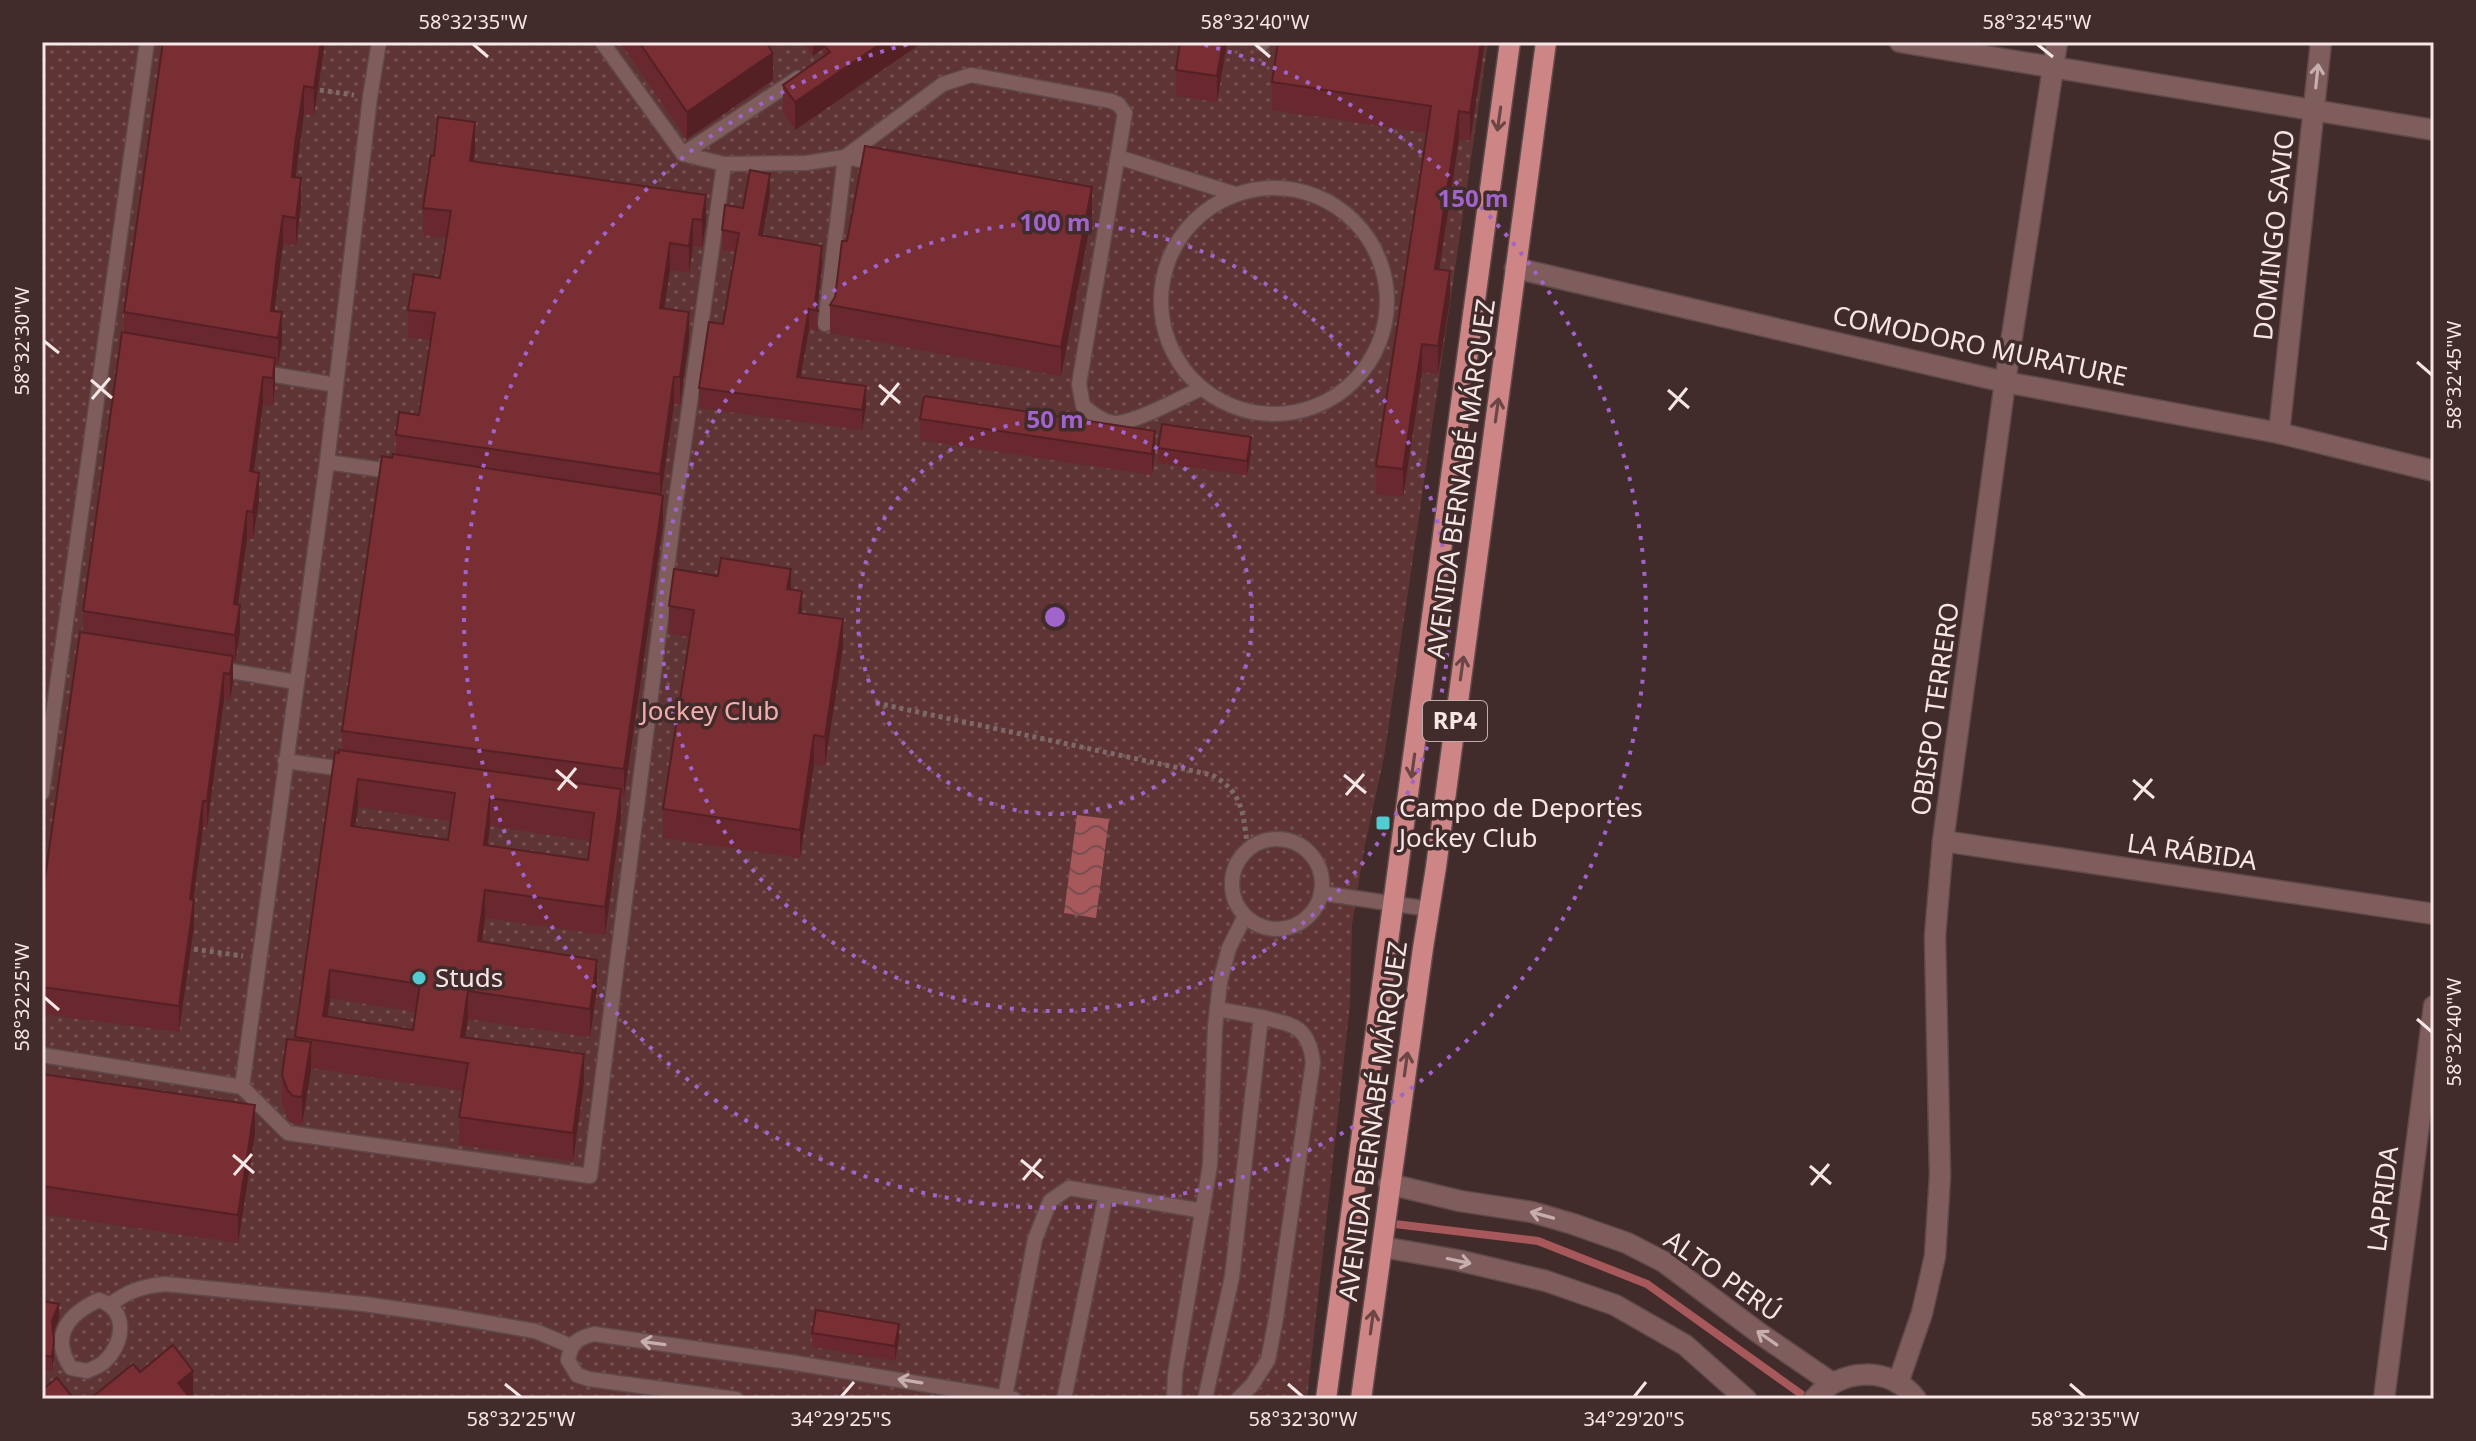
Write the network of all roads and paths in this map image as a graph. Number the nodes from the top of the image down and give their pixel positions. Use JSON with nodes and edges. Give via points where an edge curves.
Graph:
{"nodes":[{"id":1,"x":147,"y":42,"type":"edge"},
{"id":2,"x":379,"y":42,"type":"edge"},
{"id":3,"x":602,"y":42,"type":"edge"},
{"id":4,"x":1510,"y":42,"type":"edge"},
{"id":5,"x":1546,"y":42,"type":"edge"},
{"id":6,"x":1900,"y":42,"type":"edge"},
{"id":7,"x":2057,"y":42,"type":"edge"},
{"id":8,"x":2321,"y":42,"type":"edge"},
{"id":9,"x":813,"y":68,"type":"edge"},
{"id":10,"x":2053,"y":69,"type":"junction"},
{"id":11,"x":311,"y":89,"type":"edge"},
{"id":12,"x":370,"y":97,"type":"junction"},
{"id":13,"x":2313,"y":109,"type":"junction"},
{"id":14,"x":2434,"y":130,"type":"edge"},
{"id":15,"x":683,"y":154,"type":"junction"},
{"id":16,"x":845,"y":157,"type":"junction"},
{"id":17,"x":1118,"y":157,"type":"junction"},
{"id":18,"x":724,"y":164,"type":"junction"},
{"id":19,"x":891,"y":166,"type":"edge"},
{"id":20,"x":1235,"y":194,"type":"junction"},
{"id":21,"x":1093,"y":203,"type":"edge"},
{"id":22,"x":1108,"y":206,"type":"junction"},
{"id":23,"x":1515,"y":268,"type":"junction"},
{"id":24,"x":825,"y":324,"type":"dead end"},
{"id":25,"x":103,"y":346,"type":"junction"},
{"id":26,"x":119,"y":349,"type":"edge"},
{"id":27,"x":243,"y":370,"type":"edge"},
{"id":28,"x":2005,"y":382,"type":"junction"},
{"id":29,"x":336,"y":385,"type":"junction"},
{"id":30,"x":1200,"y":389,"type":"junction"},
{"id":31,"x":2279,"y":433,"type":"junction"},
{"id":32,"x":327,"y":462,"type":"junction"},
{"id":33,"x":2434,"y":471,"type":"edge"},
{"id":34,"x":406,"y":474,"type":"edge"},
{"id":35,"x":658,"y":512,"type":"edge"},
{"id":36,"x":674,"y":514,"type":"junction"},
{"id":37,"x":63,"y":645,"type":"junction"},
{"id":38,"x":78,"y":647,"type":"edge"},
{"id":39,"x":203,"y":667,"type":"edge"},
{"id":40,"x":296,"y":682,"type":"junction"},
{"id":41,"x":876,"y":703,"type":"dead end"},
{"id":42,"x":285,"y":761,"type":"junction"},
{"id":43,"x":361,"y":772,"type":"edge"},
{"id":44,"x":42,"y":793,"type":"edge"},
{"id":45,"x":1943,"y":841,"type":"junction"},
{"id":46,"x":1248,"y":850,"type":"junction"},
{"id":47,"x":1321,"y":893,"type":"junction"},
{"id":48,"x":1393,"y":903,"type":"junction"},
{"id":49,"x":1429,"y":909,"type":"junction"},
{"id":50,"x":2434,"y":914,"type":"edge"},
{"id":51,"x":1245,"y":916,"type":"junction"},
{"id":52,"x":177,"y":947,"type":"edge"},
{"id":53,"x":259,"y":959,"type":"junction"},
{"id":54,"x":2434,"y":1006,"type":"edge"},
{"id":55,"x":1217,"y":1009,"type":"junction"},
{"id":56,"x":1261,"y":1017,"type":"junction"},
{"id":57,"x":42,"y":1055,"type":"edge"},
{"id":58,"x":242,"y":1087,"type":"junction"},
{"id":59,"x":1389,"y":1184,"type":"junction"},
{"id":60,"x":1106,"y":1194,"type":"junction"},
{"id":61,"x":1203,"y":1211,"type":"junction"},
{"id":62,"x":1382,"y":1247,"type":"junction"},
{"id":63,"x":111,"y":1304,"type":"junction"},
{"id":64,"x":571,"y":1346,"type":"junction"},
{"id":65,"x":1832,"y":1383,"type":"junction"},
{"id":66,"x":1898,"y":1383,"type":"junction"},
{"id":67,"x":1010,"y":1398,"type":"edge"},
{"id":68,"x":736,"y":1399,"type":"edge"},
{"id":69,"x":1064,"y":1399,"type":"edge"},
{"id":70,"x":1174,"y":1399,"type":"edge"},
{"id":71,"x":1205,"y":1399,"type":"edge"},
{"id":72,"x":1238,"y":1399,"type":"edge"},
{"id":73,"x":1326,"y":1399,"type":"edge"},
{"id":74,"x":1361,"y":1399,"type":"edge"},
{"id":75,"x":1746,"y":1399,"type":"edge"},
{"id":76,"x":1814,"y":1399,"type":"edge"},
{"id":77,"x":1916,"y":1399,"type":"edge"},
{"id":78,"x":2384,"y":1399,"type":"edge"}],
"edges":[{"from":1,"to":25,"type":"lane"},
{"from":2,"to":12,"type":"lane"},
{"from":3,"to":15,"type":"lane"},
{"from":4,"to":48,"type":"main road","name":"AVENIDA BERNABÉ MÁRQUEZ","number":"RP4","one_way":true},
{"from":5,"to":23,"type":"main road","name":"AVENIDA BERNABÉ MÁRQUEZ","number":"RP4"},
{"from":6,"to":10,"type":"street"},
{"from":7,"to":10,"type":"street","name":"OBISPO TERRERO"},
{"from":13,"to":8,"type":"street","name":"DOMINGO SAVIO","one_way":true},
{"from":9,"to":15,"type":"lane"},
{"from":10,"to":13,"type":"street"},
{"from":10,"to":28,"type":"street","name":"OBISPO TERRERO"},
{"from":11,"to":12,"type":"path"},
{"from":12,"to":29,"type":"lane"},
{"from":13,"to":14,"type":"street"},
{"from":13,"to":31,"type":"street","name":"DOMINGO SAVIO"},
{"from":15,"to":18,"type":"lane"},
{"from":16,"to":17,"type":"lane","via":[[943,84],[971,75],[1118,104],[1125,113]]},
{"from":16,"to":18,"type":"lane"},
{"from":16,"to":19,"type":"lane"},
{"from":16,"to":24,"type":"lane"},
{"from":17,"to":20,"type":"lane"},
{"from":17,"to":22,"type":"lane"},
{"from":18,"to":36,"type":"lane"},
{"from":20,"to":30,"type":"lane","via":[[1201,214],[1175,244],[1161,282],[1165,334],[1175,359]]},
{"from":20,"to":30,"type":"lane","via":[[1274,187],[1314,194],[1348,214],[1374,244],[1387,281],[1387,321],[1373,359],[1347,389],[1313,409],[1273,416],[1248,412]]},
{"from":21,"to":22,"type":"lane"},
{"from":22,"to":30,"type":"lane","via":[[1079,384],[1083,406],[1115,423]]},
{"from":23,"to":28,"type":"street","name":"COMODORO MURATURE"},
{"from":49,"to":23,"type":"main road","name":"AVENIDA BERNABÉ MÁRQUEZ","number":"RP4","one_way":true},
{"from":25,"to":26,"type":"lane"},
{"from":25,"to":37,"type":"lane"},
{"from":27,"to":29,"type":"lane"},
{"from":28,"to":31,"type":"street","name":"COMODORO MURATURE"},
{"from":28,"to":45,"type":"street","name":"OBISPO TERRERO"},
{"from":29,"to":32,"type":"lane"},
{"from":31,"to":33,"type":"street","name":"COMODORO MURATURE"},
{"from":32,"to":34,"type":"lane"},
{"from":32,"to":40,"type":"lane"},
{"from":35,"to":36,"type":"lane"},
{"from":36,"to":58,"type":"lane","via":[[629,808],[590,1176],[288,1133]]},
{"from":37,"to":38,"type":"lane"},
{"from":37,"to":44,"type":"lane"},
{"from":39,"to":40,"type":"lane"},
{"from":40,"to":42,"type":"lane"},
{"from":41,"to":46,"type":"path","via":[[1212,775],[1235,793]]},
{"from":42,"to":43,"type":"lane"},
{"from":42,"to":53,"type":"lane"},
{"from":45,"to":50,"type":"street","name":"LA RÁBIDA"},
{"from":45,"to":66,"type":"street","name":"OBISPO TERRERO","via":[[1935,936],[1940,1176],[1935,1256]]},
{"from":46,"to":47,"type":"lane","via":[[1274,839],[1302,846],[1319,867]]},
{"from":46,"to":51,"type":"lane","via":[[1238,861],[1232,890]]},
{"from":47,"to":48,"type":"lane"},
{"from":47,"to":51,"type":"lane","via":[[1309,917],[1284,929],[1256,925]]},
{"from":48,"to":49,"type":"lane"},
{"from":48,"to":73,"type":"main road","name":"AVENIDA BERNABÉ MÁRQUEZ","number":"RP4"},
{"from":59,"to":49,"type":"main road","name":"AVENIDA BERNABÉ MÁRQUEZ","number":"RP4","one_way":true},
{"from":51,"to":55,"type":"lane","via":[[1229,948]]},
{"from":52,"to":53,"type":"path"},
{"from":53,"to":58,"type":"lane"},
{"from":54,"to":78,"type":"street","name":"LAPRIDA"},
{"from":55,"to":56,"type":"lane"},
{"from":55,"to":61,"type":"lane"},
{"from":56,"to":71,"type":"lane","via":[[1232,1277]]},
{"from":56,"to":72,"type":"lane","via":[[1294,1026],[1307,1036],[1313,1062],[1268,1360]]},
{"from":57,"to":58,"type":"lane"},
{"from":59,"to":62,"type":"main road","name":"AVENIDA BERNABÉ MÁRQUEZ","number":"RP4"},
{"from":65,"to":59,"type":"street","name":"ALTO PERÚ","one_way":true,"via":[[1664,1262],[1627,1243],[1532,1212]]},
{"from":60,"to":61,"type":"lane"},
{"from":60,"to":67,"type":"lane","via":[[1069,1188],[1050,1201],[1035,1239]]},
{"from":60,"to":69,"type":"lane"},
{"from":61,"to":70,"type":"lane"},
{"from":74,"to":62,"type":"main road","name":"AVENIDA BERNABÉ MÁRQUEZ","number":"RP4","one_way":true},
{"from":62,"to":75,"type":"street","one_way":true,"via":[[1546,1281],[1615,1305],[1685,1345]]},
{"from":63,"to":63,"type":"lane","via":[[99,1300],[73,1315],[63,1334],[62,1353],[71,1368],[87,1371],[104,1363],[117,1343],[121,1327]]},
{"from":63,"to":64,"type":"lane","via":[[143,1286],[165,1284],[448,1316],[535,1331]]},
{"from":67,"to":64,"type":"lane","one_way":true,"via":[[594,1334]]},
{"from":64,"to":68,"type":"lane","via":[[568,1360],[577,1375],[589,1379]]},
{"from":65,"to":66,"type":"street","via":[[1865,1374]]},
{"from":65,"to":76,"type":"street"},
{"from":66,"to":77,"type":"street"}]}
